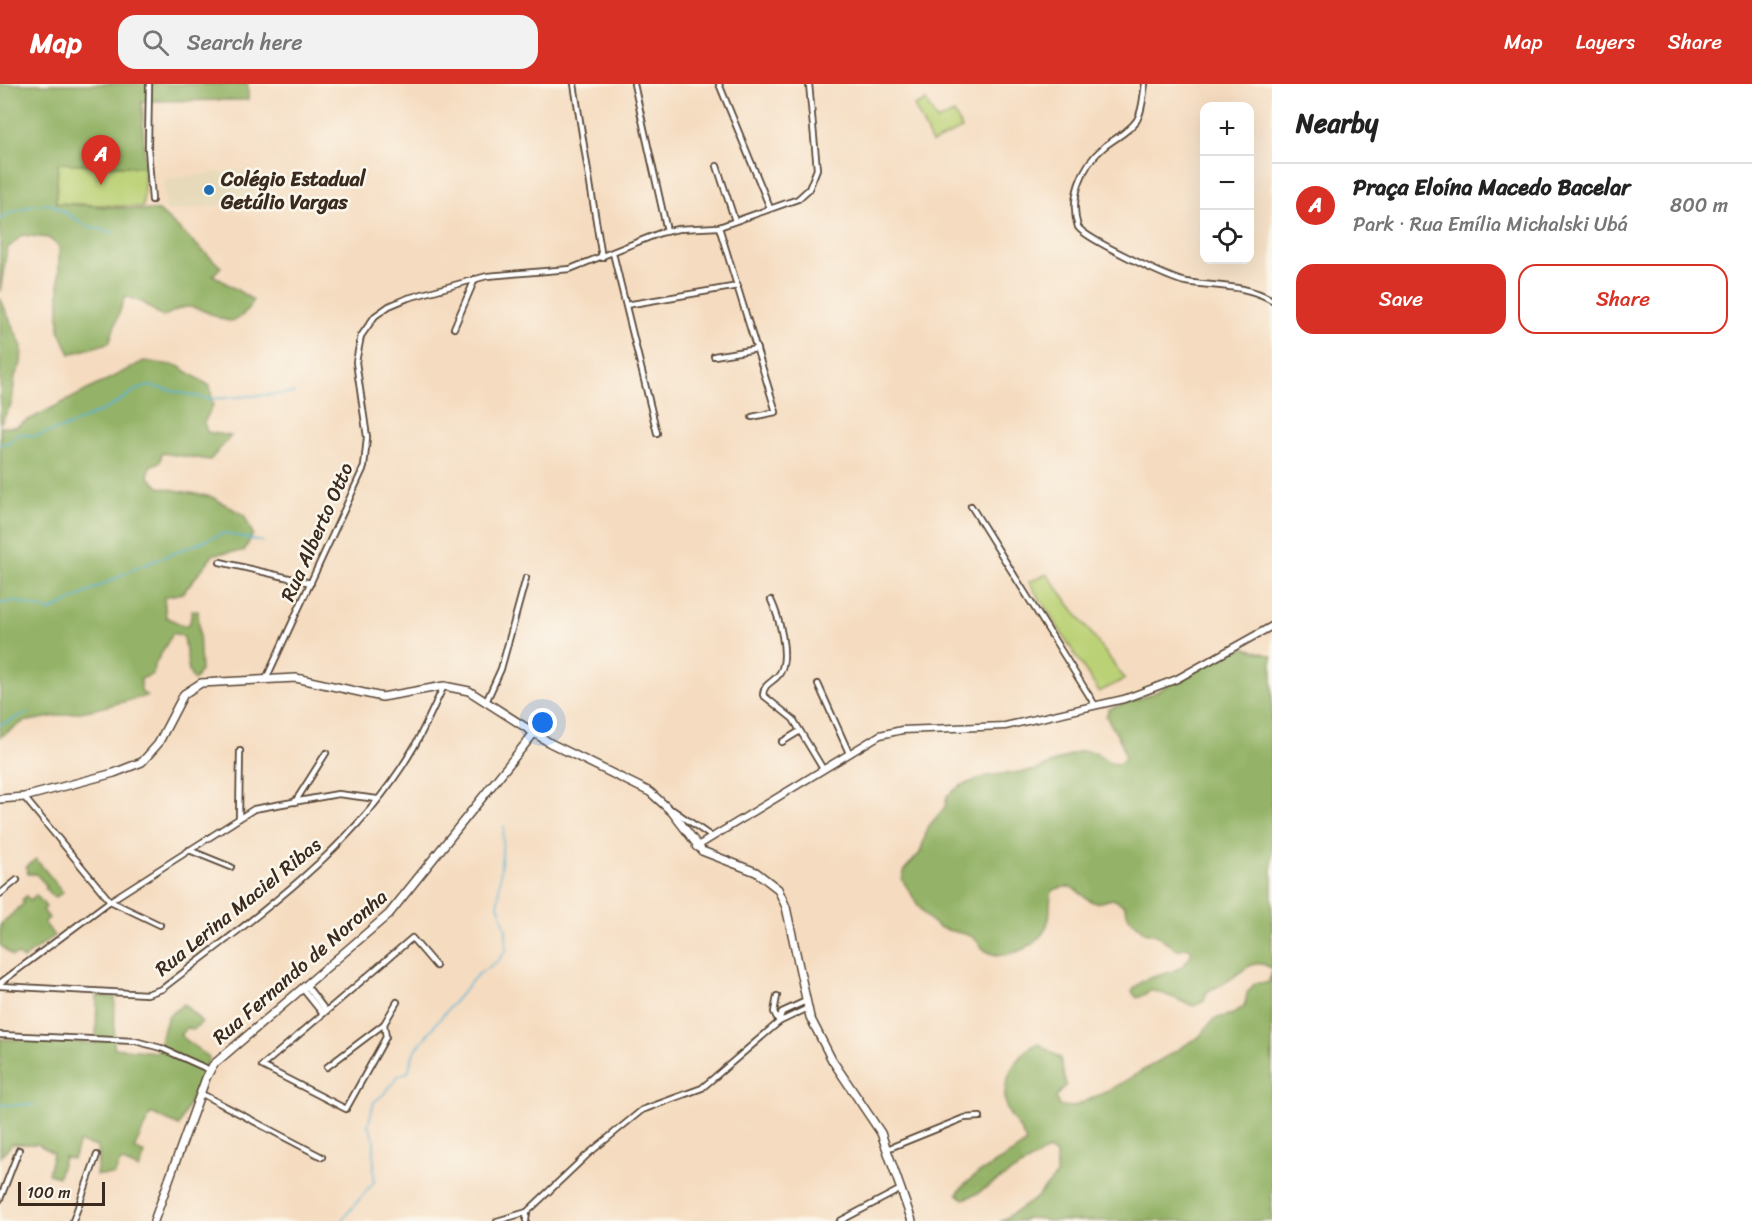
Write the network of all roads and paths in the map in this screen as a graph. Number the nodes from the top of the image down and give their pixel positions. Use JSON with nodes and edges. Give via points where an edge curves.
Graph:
{"nodes":[{"id":1,"x":149,"y":84,"type":"edge"},
{"id":2,"x":574,"y":84,"type":"edge"},
{"id":3,"x":634,"y":84,"type":"edge"},
{"id":4,"x":719,"y":84,"type":"edge"},
{"id":5,"x":809,"y":84,"type":"edge"},
{"id":6,"x":1145,"y":84,"type":"edge"},
{"id":7,"x":717,"y":166,"type":"dead end"},
{"id":8,"x":152,"y":200,"type":"dead end"},
{"id":9,"x":770,"y":208,"type":"junction"},
{"id":10,"x":735,"y":221,"type":"junction"},
{"id":11,"x":719,"y":226,"type":"junction"},
{"id":12,"x":667,"y":231,"type":"junction"},
{"id":13,"x":614,"y":253,"type":"junction"},
{"id":14,"x":602,"y":258,"type":"junction"},
{"id":15,"x":475,"y":279,"type":"junction"},
{"id":16,"x":738,"y":286,"type":"junction"},
{"id":17,"x":1272,"y":300,"type":"edge"},
{"id":18,"x":626,"y":305,"type":"junction"},
{"id":19,"x":454,"y":328,"type":"dead end"},
{"id":20,"x":757,"y":349,"type":"junction"},
{"id":21,"x":714,"y":356,"type":"dead end"},
{"id":22,"x":752,"y":417,"type":"dead end"},
{"id":23,"x":657,"y":433,"type":"dead end"},
{"id":24,"x":971,"y":506,"type":"dead end"},
{"id":25,"x":220,"y":562,"type":"dead end"},
{"id":26,"x":526,"y":578,"type":"dead end"},
{"id":27,"x":311,"y":583,"type":"junction"},
{"id":28,"x":771,"y":600,"type":"dead end"},
{"id":29,"x":1272,"y":626,"type":"edge"},
{"id":30,"x":267,"y":678,"type":"junction"},
{"id":31,"x":818,"y":684,"type":"dead end"},
{"id":32,"x":444,"y":686,"type":"junction"},
{"id":33,"x":486,"y":702,"type":"junction"},
{"id":34,"x":1095,"y":705,"type":"junction"},
{"id":35,"x":800,"y":730,"type":"junction"},
{"id":36,"x":534,"y":733,"type":"junction"},
{"id":37,"x":782,"y":742,"type":"dead end"},
{"id":38,"x":240,"y":751,"type":"dead end"},
{"id":39,"x":326,"y":753,"type":"dead end"},
{"id":40,"x":849,"y":753,"type":"junction"},
{"id":41,"x":823,"y":769,"type":"junction"},
{"id":42,"x":24,"y":797,"type":"junction"},
{"id":43,"x":0,"y":798,"type":"edge"},
{"id":44,"x":377,"y":799,"type":"junction"},
{"id":45,"x":295,"y":802,"type":"junction"},
{"id":46,"x":666,"y":806,"type":"junction"},
{"id":47,"x":239,"y":818,"type":"junction"},
{"id":48,"x":712,"y":837,"type":"junction"},
{"id":49,"x":696,"y":846,"type":"junction"},
{"id":50,"x":189,"y":850,"type":"junction"},
{"id":51,"x":231,"y":867,"type":"dead end"},
{"id":52,"x":17,"y":880,"type":"dead end"},
{"id":53,"x":0,"y":894,"type":"edge"},
{"id":54,"x":110,"y":901,"type":"junction"},
{"id":55,"x":160,"y":925,"type":"dead end"},
{"id":56,"x":436,"y":966,"type":"dead end"},
{"id":57,"x":0,"y":985,"type":"edge"},
{"id":58,"x":304,"y":986,"type":"junction"},
{"id":59,"x":777,"y":996,"type":"dead end"},
{"id":60,"x":397,"y":1002,"type":"dead end"},
{"id":61,"x":807,"y":1005,"type":"junction"},
{"id":62,"x":325,"y":1013,"type":"junction"},
{"id":63,"x":779,"y":1022,"type":"junction"},
{"id":64,"x":384,"y":1024,"type":"junction"},
{"id":65,"x":0,"y":1035,"type":"edge"},
{"id":66,"x":327,"y":1067,"type":"dead end"},
{"id":67,"x":210,"y":1070,"type":"junction"},
{"id":68,"x":200,"y":1093,"type":"junction"},
{"id":69,"x":980,"y":1117,"type":"dead end"},
{"id":70,"x":887,"y":1149,"type":"junction"},
{"id":71,"x":19,"y":1150,"type":"dead end"},
{"id":72,"x":97,"y":1155,"type":"dead end"},
{"id":73,"x":322,"y":1157,"type":"dead end"},
{"id":74,"x":901,"y":1189,"type":"junction"},
{"id":75,"x":0,"y":1199,"type":"edge"},
{"id":76,"x":527,"y":1212,"type":"junction"},
{"id":77,"x":73,"y":1221,"type":"edge"},
{"id":78,"x":153,"y":1221,"type":"edge"},
{"id":79,"x":497,"y":1221,"type":"edge"},
{"id":80,"x":526,"y":1221,"type":"edge"},
{"id":81,"x":840,"y":1221,"type":"edge"},
{"id":82,"x":912,"y":1221,"type":"edge"}],
"edges":[{"from":1,"to":8,"type":"street"},
{"from":2,"to":14,"type":"street"},
{"from":3,"to":12,"type":"street"},
{"from":4,"to":9,"type":"street"},
{"from":5,"to":9,"type":"street","name":"Rua Alberto Otto","via":[[817,152],[815,176],[804,195]]},
{"from":6,"to":17,"type":"street","via":[[1138,118],[1130,129],[1098,152],[1083,173],[1076,206],[1078,227],[1091,239],[1172,278],[1245,289]]},
{"from":7,"to":10,"type":"street"},
{"from":9,"to":10,"type":"street","name":"Rua Alberto Otto"},
{"from":10,"to":11,"type":"street","name":"Rua Alberto Otto"},
{"from":11,"to":12,"type":"street","name":"Rua Alberto Otto"},
{"from":11,"to":16,"type":"street"},
{"from":12,"to":13,"type":"street","name":"Rua Alberto Otto"},
{"from":13,"to":14,"type":"street","name":"Rua Alberto Otto"},
{"from":13,"to":18,"type":"street"},
{"from":14,"to":15,"type":"street","name":"Rua Alberto Otto","via":[[560,271],[504,273]]},
{"from":15,"to":19,"type":"street"},
{"from":15,"to":27,"type":"street","name":"Rua Alberto Otto","via":[[389,306],[364,329],[356,362],[367,458]]},
{"from":16,"to":18,"type":"street"},
{"from":16,"to":20,"type":"street"},
{"from":18,"to":23,"type":"street"},
{"from":20,"to":21,"type":"street"},
{"from":20,"to":22,"type":"street","via":[[776,412]]},
{"from":24,"to":34,"type":"street"},
{"from":25,"to":27,"type":"street"},
{"from":26,"to":33,"type":"street","via":[[501,669]]},
{"from":27,"to":30,"type":"street","name":"Rua Alberto Otto"},
{"from":28,"to":35,"type":"street","via":[[781,625],[782,663],[779,674],[764,687],[763,694],[790,715]]},
{"from":29,"to":34,"type":"street","via":[[1163,685]]},
{"from":30,"to":32,"type":"main road","via":[[303,679],[374,696]]},
{"from":30,"to":42,"type":"main road","via":[[194,686],[179,700],[158,744],[142,762]]},
{"from":31,"to":40,"type":"street"},
{"from":32,"to":33,"type":"main road","via":[[462,688]]},
{"from":32,"to":44,"type":"street","name":"Rua Lerina Maciel Ribas","via":[[414,748]]},
{"from":33,"to":36,"type":"main road"},
{"from":34,"to":40,"type":"street","via":[[1005,726],[895,731],[874,737]]},
{"from":35,"to":37,"type":"street"},
{"from":35,"to":41,"type":"street"},
{"from":36,"to":46,"type":"main road","via":[[644,789]]},
{"from":36,"to":58,"type":"main road","name":"Rua Fernando de Noronha","via":[[398,904]]},
{"from":38,"to":47,"type":"street"},
{"from":39,"to":45,"type":"street"},
{"from":40,"to":41,"type":"street"},
{"from":41,"to":48,"type":"street"},
{"from":42,"to":43,"type":"main road"},
{"from":42,"to":54,"type":"street"},
{"from":44,"to":45,"type":"street","via":[[338,794]]},
{"from":44,"to":57,"type":"street","name":"Rua Lerina Maciel Ribas","via":[[307,875],[158,992]]},
{"from":45,"to":47,"type":"street","via":[[254,809]]},
{"from":46,"to":48,"type":"street"},
{"from":46,"to":49,"type":"main road"},
{"from":47,"to":50,"type":"street"},
{"from":48,"to":49,"type":"street"},
{"from":49,"to":61,"type":"main road","via":[[709,855],[756,872],[778,889],[786,907]]},
{"from":50,"to":51,"type":"street"},
{"from":50,"to":54,"type":"street"},
{"from":52,"to":53,"type":"street"},
{"from":54,"to":55,"type":"street"},
{"from":54,"to":57,"type":"street"},
{"from":56,"to":62,"type":"street","via":[[412,938]]},
{"from":58,"to":62,"type":"street"},
{"from":58,"to":67,"type":"main road","name":"Rua Fernando de Noronha"},
{"from":59,"to":63,"type":"street","via":[[774,1012]]},
{"from":60,"to":64,"type":"street"},
{"from":61,"to":63,"type":"street","via":[[782,1012]]},
{"from":61,"to":70,"type":"main road","via":[[825,1049],[872,1117]]},
{"from":62,"to":64,"type":"street","via":[[262,1066],[346,1109],[386,1037]]},
{"from":63,"to":76,"type":"street","via":[[702,1088],[650,1105],[636,1114]]},
{"from":64,"to":66,"type":"street"},
{"from":65,"to":67,"type":"street","via":[[135,1041]]},
{"from":67,"to":68,"type":"main road","name":"Rua Fernando de Noronha"},
{"from":68,"to":73,"type":"street"},
{"from":68,"to":78,"type":"main road","name":"Rua Fernando de Noronha"},
{"from":69,"to":70,"type":"street","via":[[964,1118]]},
{"from":70,"to":74,"type":"main road"},
{"from":71,"to":75,"type":"street"},
{"from":72,"to":77,"type":"street"},
{"from":74,"to":81,"type":"street"},
{"from":74,"to":82,"type":"main road"},
{"from":76,"to":79,"type":"street"},
{"from":76,"to":80,"type":"street"}]}
